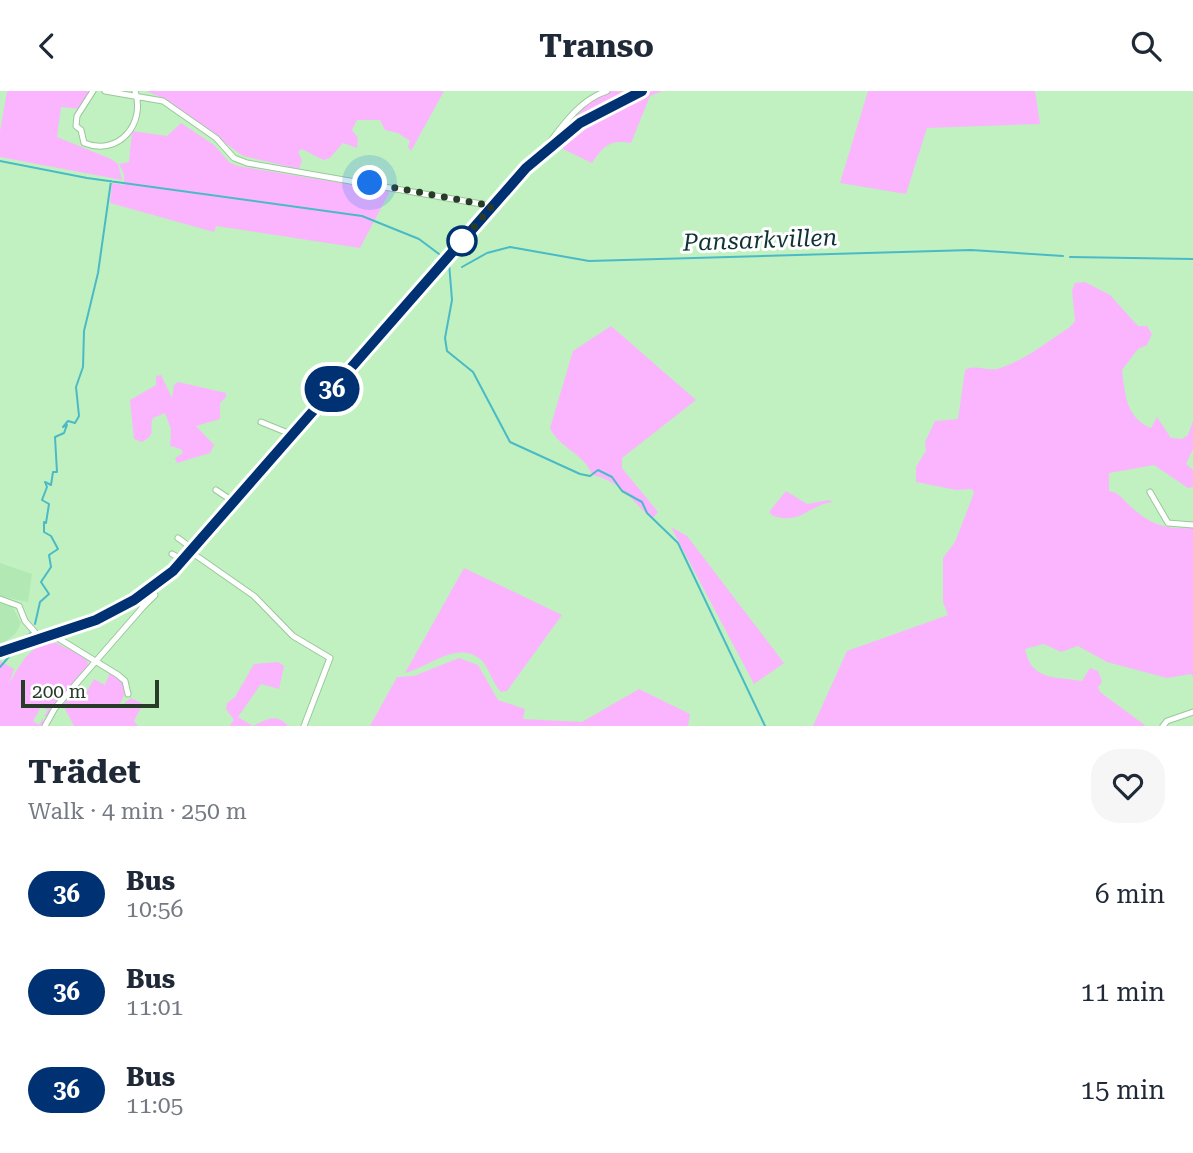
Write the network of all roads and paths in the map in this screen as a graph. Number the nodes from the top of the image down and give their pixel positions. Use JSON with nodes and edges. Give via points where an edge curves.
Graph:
{"nodes":[{"id":1,"x":93,"y":91,"type":"edge"},
{"id":2,"x":105,"y":91,"type":"edge"},
{"id":3,"x":607,"y":91,"type":"edge"},
{"id":4,"x":639,"y":92,"type":"edge"},
{"id":5,"x":594,"y":93,"type":"edge"},
{"id":6,"x":136,"y":94,"type":"edge"},
{"id":7,"x":551,"y":145,"type":"junction"},
{"id":8,"x":492,"y":206,"type":"junction"},
{"id":9,"x":261,"y":422,"type":"dead end"},
{"id":10,"x":293,"y":435,"type":"junction"},
{"id":11,"x":216,"y":490,"type":"dead end"},
{"id":12,"x":1150,"y":492,"type":"dead end"},
{"id":13,"x":234,"y":502,"type":"junction"},
{"id":14,"x":1193,"y":525,"type":"edge"},
{"id":15,"x":178,"y":538,"type":"dead end"},
{"id":16,"x":192,"y":550,"type":"junction"},
{"id":17,"x":172,"y":554,"type":"dead end"},
{"id":18,"x":183,"y":560,"type":"junction"},
{"id":19,"x":152,"y":588,"type":"junction"},
{"id":20,"x":137,"y":598,"type":"junction"},
{"id":21,"x":0,"y":599,"type":"edge"},
{"id":22,"x":143,"y":607,"type":"junction"},
{"id":23,"x":53,"y":635,"type":"junction"},
{"id":24,"x":41,"y":639,"type":"junction"},
{"id":25,"x":0,"y":652,"type":"edge"},
{"id":26,"x":96,"y":660,"type":"junction"},
{"id":27,"x":128,"y":694,"type":"dead end"},
{"id":28,"x":1193,"y":712,"type":"edge"},
{"id":29,"x":45,"y":726,"type":"edge"},
{"id":30,"x":304,"y":726,"type":"edge"},
{"id":31,"x":1163,"y":726,"type":"edge"}],
"edges":[{"from":1,"to":6,"type":"street","via":[[76,120],[83,142],[93,146],[122,142],[132,125]]},
{"from":2,"to":6,"type":"street"},
{"from":3,"to":5,"type":"street"},
{"from":4,"to":7,"type":"street","via":[[591,116]]},
{"from":5,"to":7,"type":"street"},
{"from":6,"to":8,"type":"street","via":[[163,101],[216,138],[234,158],[247,163]]},
{"from":7,"to":8,"type":"street"},
{"from":8,"to":10,"type":"street"},
{"from":9,"to":10,"type":"street"},
{"from":10,"to":13,"type":"street"},
{"from":11,"to":13,"type":"street"},
{"from":12,"to":14,"type":"street","via":[[1168,523]]},
{"from":13,"to":16,"type":"street"},
{"from":15,"to":16,"type":"street"},
{"from":16,"to":18,"type":"street"},
{"from":16,"to":30,"type":"street","via":[[254,596],[293,636],[330,658]]},
{"from":17,"to":18,"type":"street"},
{"from":18,"to":19,"type":"street"},
{"from":19,"to":20,"type":"street"},
{"from":19,"to":22,"type":"street","via":[[155,595]]},
{"from":20,"to":22,"type":"street"},
{"from":20,"to":23,"type":"street","via":[[96,620]]},
{"from":21,"to":24,"type":"street","via":[[17,605]]},
{"from":22,"to":26,"type":"street"},
{"from":23,"to":24,"type":"street"},
{"from":23,"to":26,"type":"street"},
{"from":24,"to":25,"type":"street"},
{"from":26,"to":27,"type":"street","via":[[125,681]]},
{"from":26,"to":29,"type":"street"},
{"from":28,"to":31,"type":"street"}]}
